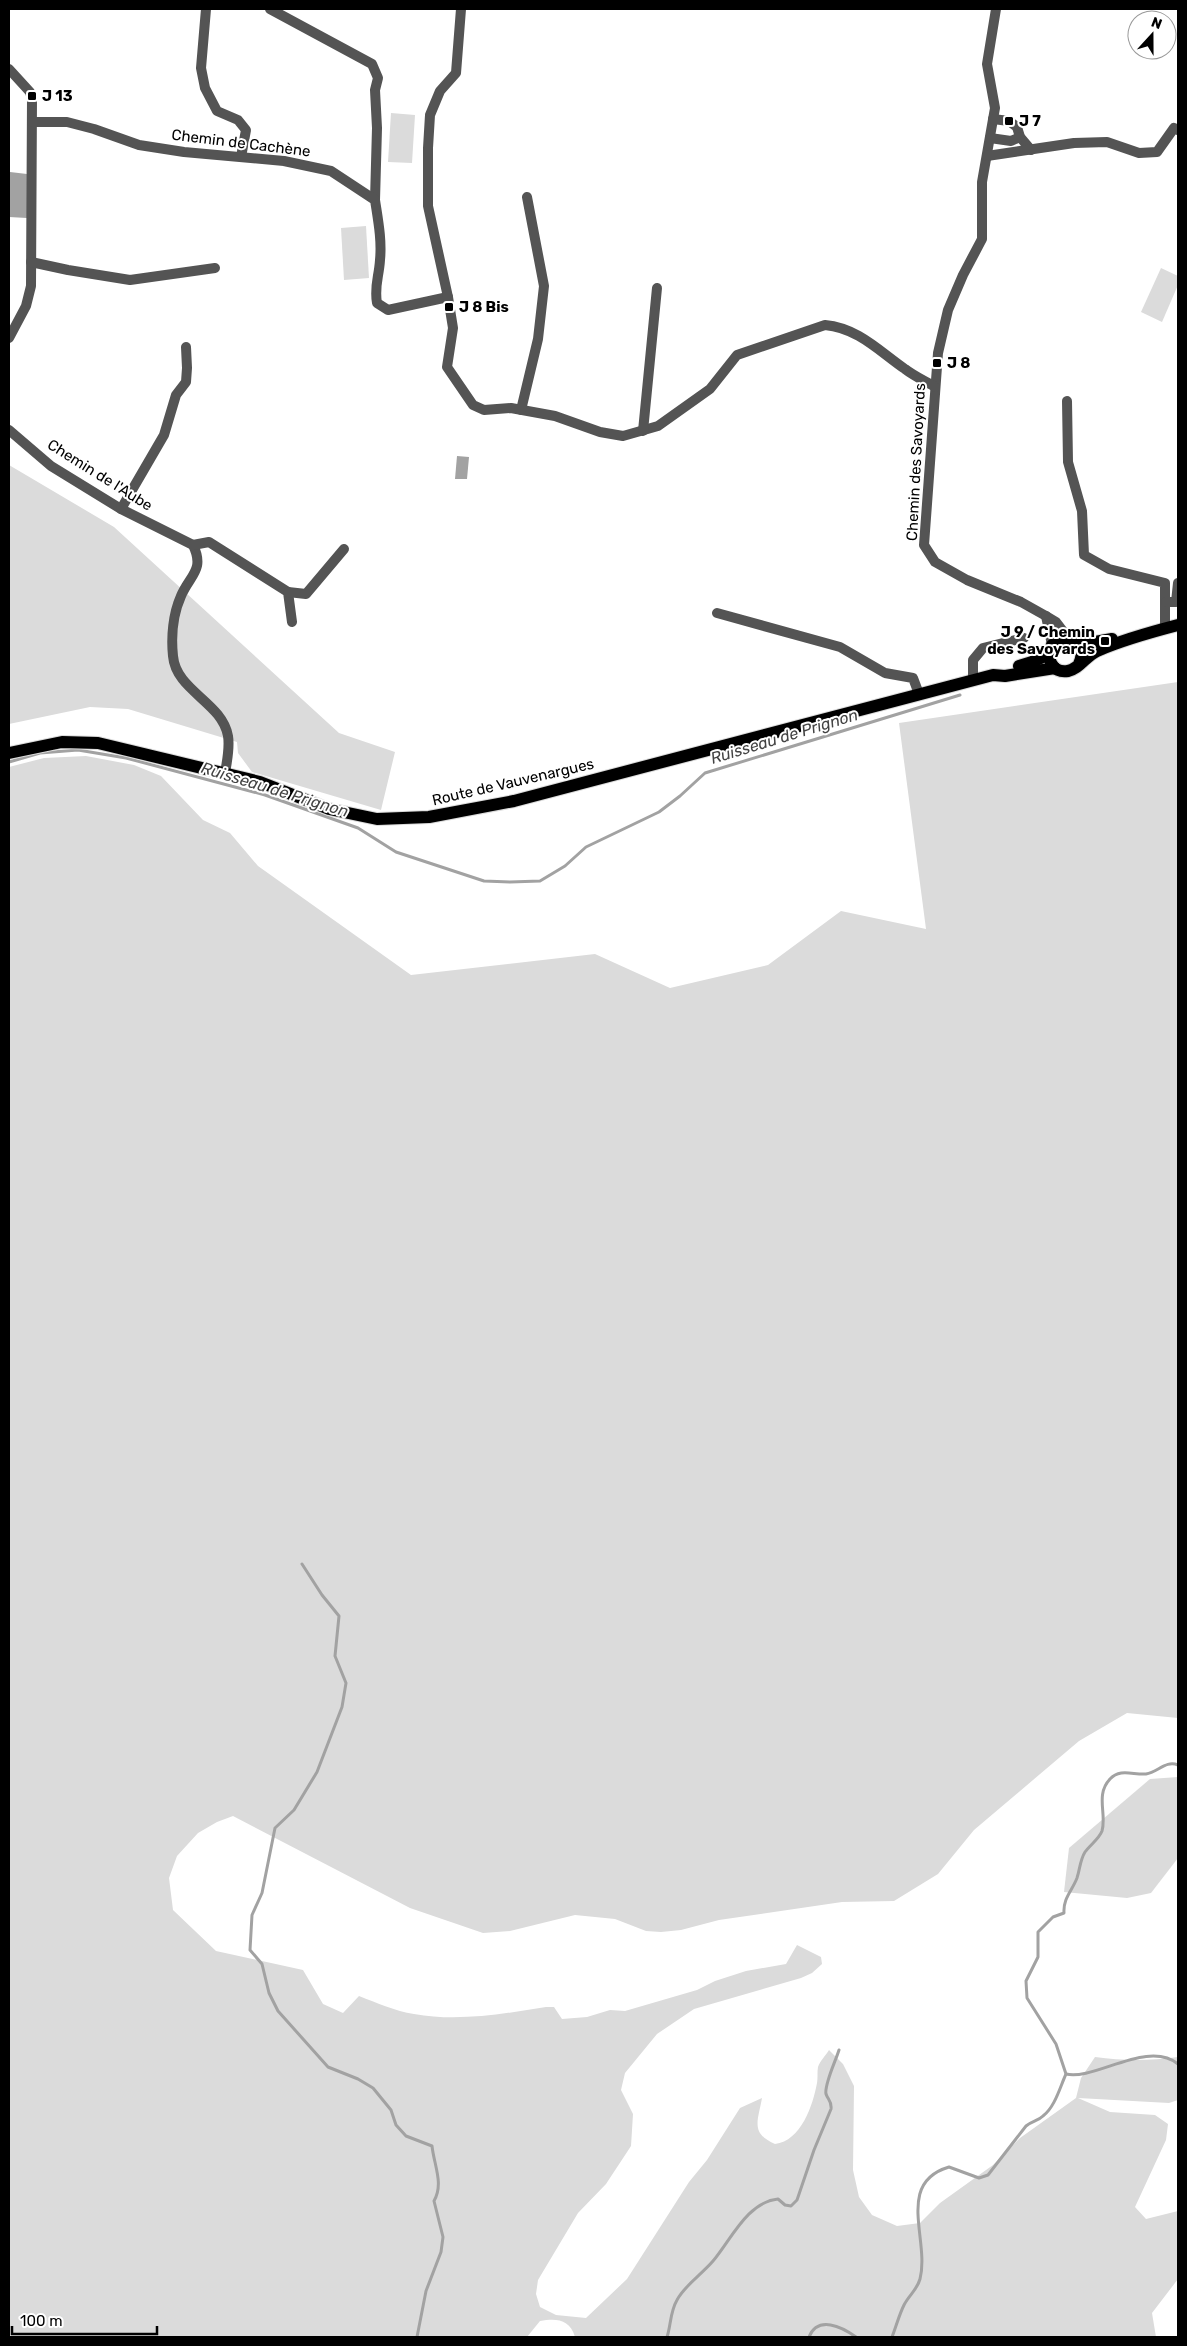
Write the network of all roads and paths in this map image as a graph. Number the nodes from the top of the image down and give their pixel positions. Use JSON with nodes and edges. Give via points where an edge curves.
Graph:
{"nodes":[{"id":1,"x":206,"y":9,"type":"edge"},
{"id":2,"x":270,"y":9,"type":"edge"},
{"id":3,"x":461,"y":9,"type":"edge"},
{"id":4,"x":996,"y":9,"type":"edge"},
{"id":5,"x":9,"y":69,"type":"edge"},
{"id":6,"x":993,"y":119,"type":"junction"},
{"id":7,"x":32,"y":122,"type":"junction"},
{"id":8,"x":1178,"y":130,"type":"edge"},
{"id":9,"x":1020,"y":137,"type":"junction"},
{"id":10,"x":990,"y":138,"type":"junction"},
{"id":11,"x":1031,"y":150,"type":"junction"},
{"id":12,"x":987,"y":156,"type":"junction"},
{"id":13,"x":242,"y":157,"type":"junction"},
{"id":14,"x":527,"y":197,"type":"dead end"},
{"id":15,"x":375,"y":200,"type":"junction"},
{"id":16,"x":30,"y":262,"type":"junction"},
{"id":17,"x":215,"y":268,"type":"dead end"},
{"id":18,"x":657,"y":288,"type":"dead end"},
{"id":19,"x":448,"y":297,"type":"junction"},
{"id":20,"x":9,"y":338,"type":"edge"},
{"id":21,"x":186,"y":347,"type":"dead end"},
{"id":22,"x":935,"y":387,"type":"junction"},
{"id":23,"x":1067,"y":401,"type":"dead end"},
{"id":24,"x":521,"y":410,"type":"junction"},
{"id":25,"x":9,"y":430,"type":"edge"},
{"id":26,"x":643,"y":430,"type":"junction"},
{"id":27,"x":121,"y":510,"type":"junction"},
{"id":28,"x":193,"y":545,"type":"junction"},
{"id":29,"x":344,"y":549,"type":"dead end"},
{"id":30,"x":1178,"y":583,"type":"edge"},
{"id":31,"x":288,"y":592,"type":"junction"},
{"id":32,"x":1166,"y":602,"type":"junction"},
{"id":33,"x":717,"y":613,"type":"dead end"},
{"id":34,"x":1046,"y":616,"type":"junction"},
{"id":35,"x":292,"y":622,"type":"dead end"},
{"id":36,"x":1178,"y":625,"type":"edge"},
{"id":37,"x":1165,"y":629,"type":"junction"},
{"id":38,"x":1151,"y":632,"type":"junction"},
{"id":39,"x":1024,"y":638,"type":"dead end"},
{"id":40,"x":1073,"y":642,"type":"junction"},
{"id":41,"x":1050,"y":650,"type":"junction"},
{"id":42,"x":1079,"y":664,"type":"junction"},
{"id":43,"x":1055,"y":668,"type":"junction"},
{"id":44,"x":993,"y":675,"type":"junction"},
{"id":45,"x":973,"y":680,"type":"junction"},
{"id":46,"x":919,"y":694,"type":"junction"},
{"id":47,"x":9,"y":753,"type":"edge"},
{"id":48,"x":225,"y":773,"type":"junction"}],
"edges":[{"from":1,"to":13,"type":"street","via":[[201,68],[205,88],[217,111],[238,120],[246,130]]},
{"from":2,"to":15,"type":"street","via":[[372,64],[378,78],[375,90]]},
{"from":3,"to":19,"type":"street","via":[[456,73],[440,91],[430,115],[428,148],[428,206]]},
{"from":4,"to":6,"type":"street","name":"Chemin des Savoyards","via":[[987,64],[995,108]]},
{"from":5,"to":7,"type":"street","via":[[32,96]]},
{"from":6,"to":9,"type":"street","via":[[1009,121],[1017,127]]},
{"from":6,"to":10,"type":"street","name":"Chemin des Savoyards"},
{"from":7,"to":13,"type":"street","name":"Chemin de Cachène","via":[[67,122],[94,128],[139,145]]},
{"from":7,"to":16,"type":"street"},
{"from":8,"to":11,"type":"street","via":[[1174,128],[1157,152],[1139,153],[1106,142]]},
{"from":9,"to":10,"type":"street","via":[[1011,140]]},
{"from":9,"to":11,"type":"street"},
{"from":10,"to":12,"type":"street","name":"Chemin des Savoyards"},
{"from":11,"to":12,"type":"street"},
{"from":12,"to":22,"type":"street","name":"Chemin des Savoyards","via":[[982,182],[982,239],[948,310],[938,353]]},
{"from":13,"to":15,"type":"street","name":"Chemin de Cachène","via":[[331,170]]},
{"from":14,"to":24,"type":"street","via":[[544,286],[538,339]]},
{"from":15,"to":19,"type":"street","via":[[380,232],[380,260],[374,289],[377,304],[388,310]]},
{"from":16,"to":17,"type":"street","via":[[130,280]]},
{"from":16,"to":20,"type":"street","via":[[31,286],[26,306]]},
{"from":18,"to":26,"type":"street"},
{"from":19,"to":24,"type":"street","via":[[453,328],[447,367],[451,374],[473,405],[484,410]]},
{"from":21,"to":27,"type":"street","via":[[186,382],[176,395],[164,434]]},
{"from":22,"to":26,"type":"street","via":[[862,337],[838,326],[825,325],[737,355],[710,390],[658,426]]},
{"from":22,"to":34,"type":"street","name":"Chemin des Savoyards","via":[[924,545],[935,562]]},
{"from":23,"to":32,"type":"street","via":[[1068,462],[1082,511],[1084,554],[1109,569],[1164,583]]},
{"from":24,"to":26,"type":"street","via":[[555,416],[600,432],[623,436]]},
{"from":25,"to":27,"type":"street","name":"Chemin de l'Aube","via":[[52,466]]},
{"from":27,"to":28,"type":"street","name":"Chemin de l'Aube"},
{"from":28,"to":31,"type":"street","via":[[209,542]]},
{"from":28,"to":48,"type":"street","via":[[198,567],[180,596],[173,622],[173,658],[182,680],[221,719],[228,740]]},
{"from":29,"to":31,"type":"street","via":[[306,594]]},
{"from":30,"to":32,"type":"street","via":[[1176,602]]},
{"from":31,"to":35,"type":"street"},
{"from":32,"to":37,"type":"street"},
{"from":33,"to":46,"type":"street","via":[[840,647],[885,673],[913,678]]},
{"from":34,"to":40,"type":"street","name":"Chemin des Savoyards","via":[[1056,622]]},
{"from":34,"to":41,"type":"street"},
{"from":36,"to":37,"type":"main road"},
{"from":37,"to":38,"type":"main road"},
{"from":38,"to":40,"type":"main road"},
{"from":38,"to":42,"type":"main road","via":[[1095,652]]},
{"from":39,"to":45,"type":"street","via":[[983,648],[973,660]]},
{"from":40,"to":41,"type":"main road","via":[[1059,640]]},
{"from":40,"to":42,"type":"main road","via":[[1082,654]]},
{"from":41,"to":43,"type":"main road","via":[[1049,660]]},
{"from":41,"to":44,"type":"main road","name":"Route de Vauvenargues","via":[[1032,662]]},
{"from":42,"to":43,"type":"main road","via":[[1065,672]]},
{"from":43,"to":44,"type":"main road","name":"Route de Vauvenargues"},
{"from":44,"to":45,"type":"main road","name":"Route de Vauvenargues"},
{"from":45,"to":46,"type":"main road","name":"Route de Vauvenargues"},
{"from":46,"to":48,"type":"main road","name":"Route de Vauvenargues","via":[[514,801],[429,817],[394,820],[352,816],[260,782]]},
{"from":47,"to":48,"type":"main road","name":"Route de Vauvenargues","via":[[62,742],[98,743]]}]}
